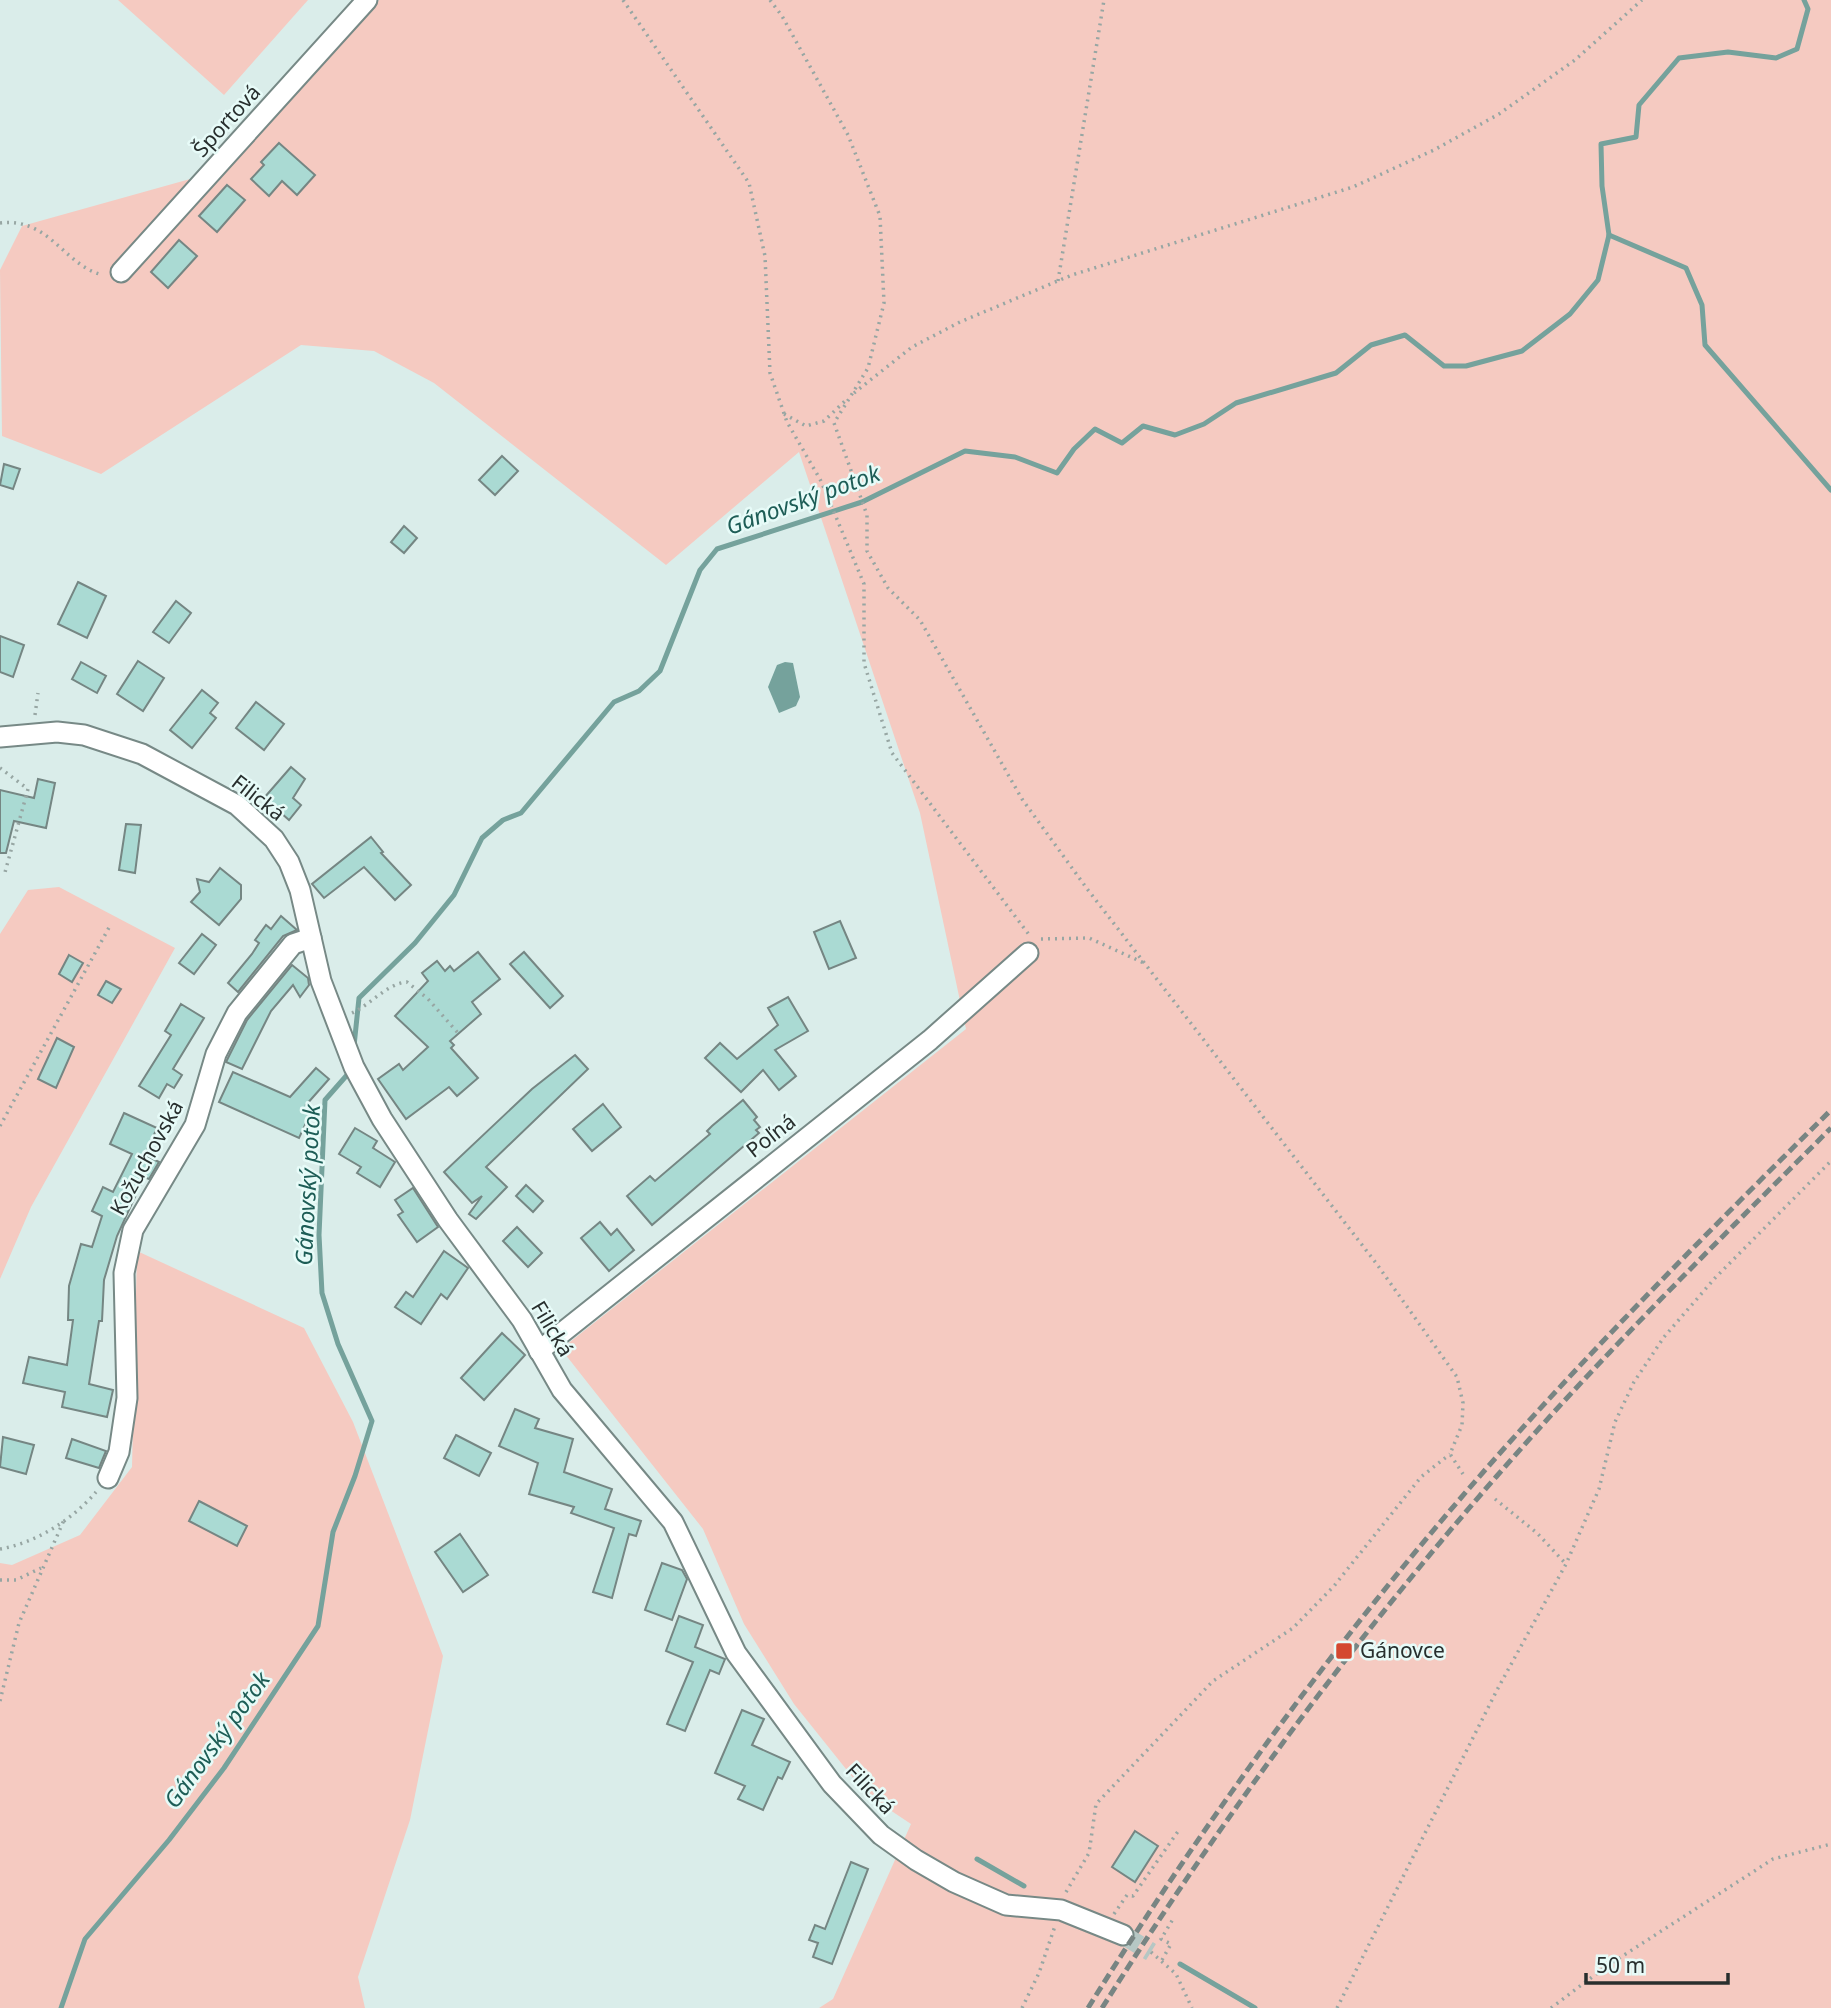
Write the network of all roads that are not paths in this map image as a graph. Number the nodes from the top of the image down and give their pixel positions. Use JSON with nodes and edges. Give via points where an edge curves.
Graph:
{"nodes":[{"id":1,"x":367,"y":0,"type":"edge"},
{"id":2,"x":121,"y":272,"type":"road end"},
{"id":3,"x":0,"y":737,"type":"edge"},
{"id":4,"x":311,"y":938,"type":"junction"},
{"id":5,"x":1030,"y":946,"type":"road end"},
{"id":6,"x":539,"y":1351,"type":"junction"},
{"id":7,"x":108,"y":1478,"type":"road end"},
{"id":8,"x":1123,"y":1935,"type":"tunnel mouth"}],
"edges":[{"from":1,"to":2,"type":"street","name":"Športová"},
{"from":3,"to":4,"type":"street","name":"Filická","via":[[57,732],[83,735],[142,754],[237,805],[274,839],[289,862]]},
{"from":4,"to":6,"type":"street","name":"Filická","via":[[321,981],[351,1058],[382,1119]]},
{"from":4,"to":7,"type":"street","name":"Kožuchovská","via":[[293,944],[237,1013],[216,1054],[195,1125],[133,1230],[124,1273],[125,1419]]},
{"from":5,"to":6,"type":"street","name":"Poľná","via":[[930,1040]]},
{"from":6,"to":8,"type":"street","name":"Filická","via":[[562,1390],[673,1522],[736,1653],[856,1811],[916,1860],[987,1897],[1006,1905],[1061,1910]]}]}
